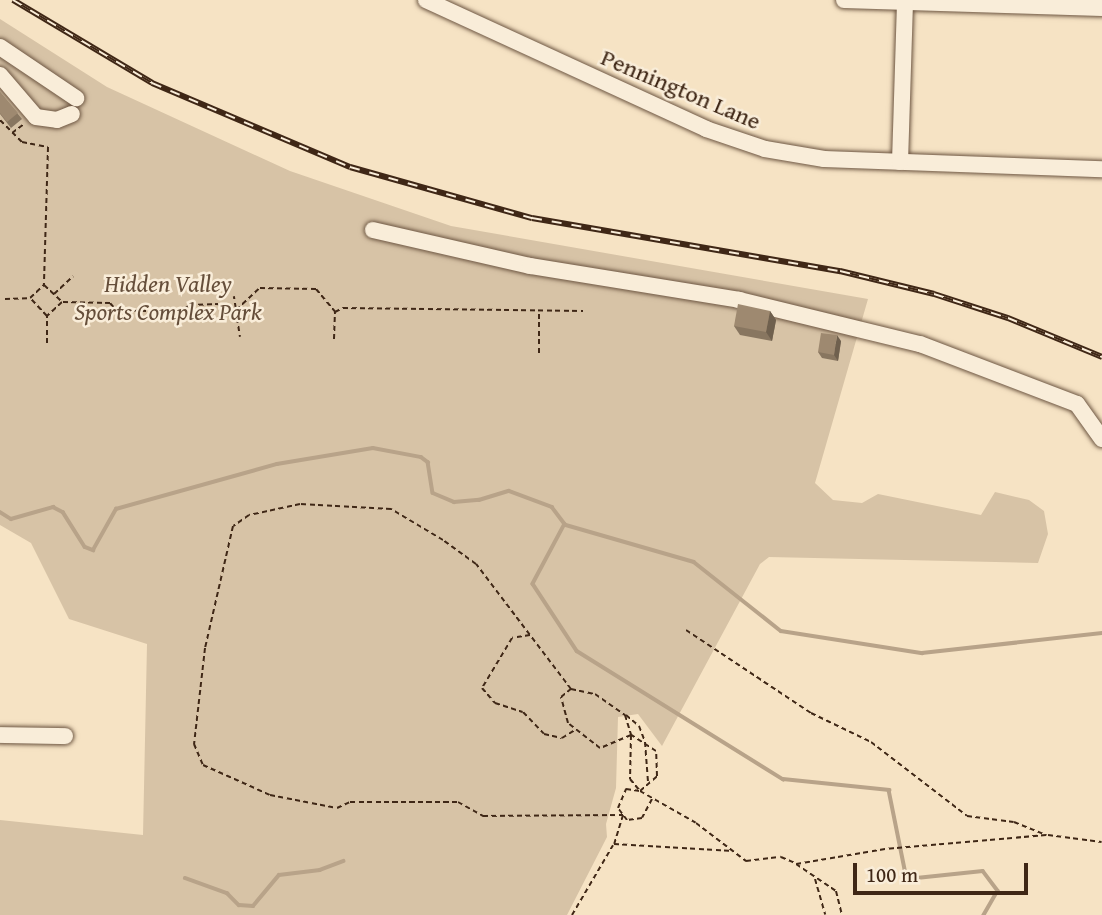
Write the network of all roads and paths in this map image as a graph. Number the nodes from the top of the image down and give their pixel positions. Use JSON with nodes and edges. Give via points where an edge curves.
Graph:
{"nodes":[{"id":1,"x":426,"y":0,"type":"edge"},
{"id":2,"x":844,"y":0,"type":"edge"},
{"id":3,"x":905,"y":1,"type":"edge"},
{"id":4,"x":1102,"y":8,"type":"edge"},
{"id":5,"x":0,"y":47,"type":"edge"},
{"id":6,"x":0,"y":75,"type":"edge"},
{"id":7,"x":0,"y":120,"type":"edge"},
{"id":8,"x":900,"y":162,"type":"junction"},
{"id":9,"x":1102,"y":169,"type":"edge"},
{"id":10,"x":373,"y":230,"type":"dead end"},
{"id":11,"x":73,"y":276,"type":"dead end"},
{"id":12,"x":44,"y":285,"type":"junction"},
{"id":13,"x":53,"y":295,"type":"junction"},
{"id":14,"x":234,"y":296,"type":"dead end"},
{"id":15,"x":30,"y":298,"type":"junction"},
{"id":16,"x":5,"y":299,"type":"dead end"},
{"id":17,"x":62,"y":302,"type":"junction"},
{"id":18,"x":236,"y":310,"type":"junction"},
{"id":19,"x":540,"y":311,"type":"junction"},
{"id":20,"x":335,"y":312,"type":"junction"},
{"id":21,"x":583,"y":312,"type":"dead end"},
{"id":22,"x":47,"y":316,"type":"junction"},
{"id":23,"x":237,"y":316,"type":"junction"},
{"id":24,"x":240,"y":337,"type":"dead end"},
{"id":25,"x":334,"y":339,"type":"dead end"},
{"id":26,"x":47,"y":343,"type":"dead end"},
{"id":27,"x":539,"y":354,"type":"dead end"},
{"id":28,"x":1102,"y":439,"type":"edge"},
{"id":29,"x":686,"y":630,"type":"dead end"},
{"id":30,"x":531,"y":635,"type":"junction"},
{"id":31,"x":571,"y":690,"type":"junction"},
{"id":32,"x":625,"y":715,"type":"junction"},
{"id":33,"x":576,"y":729,"type":"junction"},
{"id":34,"x":631,"y":734,"type":"junction"},
{"id":35,"x":0,"y":735,"type":"edge"},
{"id":36,"x":65,"y":736,"type":"dead end"},
{"id":37,"x":645,"y":742,"type":"junction"},
{"id":38,"x":648,"y":783,"type":"junction"},
{"id":39,"x":640,"y":791,"type":"junction"},
{"id":40,"x":652,"y":799,"type":"junction"},
{"id":41,"x":623,"y":815,"type":"junction"},
{"id":42,"x":1046,"y":835,"type":"junction"},
{"id":43,"x":1102,"y":842,"type":"edge"},
{"id":44,"x":614,"y":844,"type":"junction"},
{"id":45,"x":733,"y":851,"type":"junction"},
{"id":46,"x":796,"y":864,"type":"junction"},
{"id":47,"x":815,"y":878,"type":"junction"},
{"id":48,"x":572,"y":915,"type":"edge"},
{"id":49,"x":825,"y":915,"type":"edge"},
{"id":50,"x":842,"y":915,"type":"edge"}],
"edges":[{"from":1,"to":8,"type":"street","name":"Pennington Lane","via":[[731,139],[796,156]]},
{"from":2,"to":3,"type":"street"},
{"from":3,"to":4,"type":"street"},
{"from":3,"to":8,"type":"street"},
{"from":5,"to":6,"type":"street","via":[[74,106],[57,120],[36,117]]},
{"from":7,"to":12,"type":"path","via":[[22,142],[48,147]]},
{"from":8,"to":9,"type":"street","name":"Pennington Lane"},
{"from":10,"to":28,"type":"street","via":[[530,266],[739,300],[919,344],[1077,404]]},
{"from":11,"to":13,"type":"path"},
{"from":12,"to":13,"type":"path"},
{"from":12,"to":15,"type":"path"},
{"from":13,"to":17,"type":"path"},
{"from":14,"to":18,"type":"path"},
{"from":15,"to":16,"type":"path"},
{"from":15,"to":22,"type":"path"},
{"from":17,"to":22,"type":"path"},
{"from":17,"to":23,"type":"path","via":[[178,312],[190,305],[218,304],[228,315]]},
{"from":18,"to":20,"type":"path","via":[[260,288],[316,289]]},
{"from":18,"to":23,"type":"path"},
{"from":19,"to":20,"type":"path","via":[[343,308]]},
{"from":19,"to":21,"type":"path"},
{"from":19,"to":27,"type":"path"},
{"from":20,"to":25,"type":"path"},
{"from":22,"to":26,"type":"path"},
{"from":23,"to":24,"type":"path"},
{"from":29,"to":42,"type":"path","via":[[811,713],[871,742],[967,816],[1014,822]]},
{"from":30,"to":31,"type":"path"},
{"from":30,"to":33,"type":"path","via":[[512,638],[482,688],[495,703],[523,712],[544,734],[562,738]]},
{"from":30,"to":41,"type":"path","via":[[476,564],[391,509],[300,504],[249,515],[233,526],[205,648],[194,744],[203,765],[271,795],[337,808],[350,802],[458,802],[483,816]]},
{"from":31,"to":32,"type":"path","via":[[595,694]]},
{"from":31,"to":33,"type":"path","via":[[561,697],[568,723]]},
{"from":32,"to":34,"type":"path"},
{"from":32,"to":37,"type":"path","via":[[639,726]]},
{"from":33,"to":34,"type":"path","via":[[600,748]]},
{"from":34,"to":37,"type":"path"},
{"from":34,"to":39,"type":"path","via":[[630,779]]},
{"from":35,"to":36,"type":"street"},
{"from":37,"to":38,"type":"path"},
{"from":37,"to":38,"type":"path","via":[[656,751],[656,776]]},
{"from":38,"to":39,"type":"path"},
{"from":39,"to":40,"type":"path"},
{"from":39,"to":41,"type":"path","via":[[626,789],[618,808]]},
{"from":40,"to":41,"type":"path","via":[[642,818],[627,820]]},
{"from":40,"to":45,"type":"path","via":[[696,823]]},
{"from":41,"to":44,"type":"path"},
{"from":42,"to":43,"type":"path"},
{"from":42,"to":46,"type":"path","via":[[885,849]]},
{"from":44,"to":45,"type":"path"},
{"from":44,"to":48,"type":"path"},
{"from":45,"to":46,"type":"path","via":[[746,861],[782,857]]},
{"from":46,"to":47,"type":"path"},
{"from":47,"to":49,"type":"path"},
{"from":47,"to":50,"type":"path","via":[[835,891]]}]}
